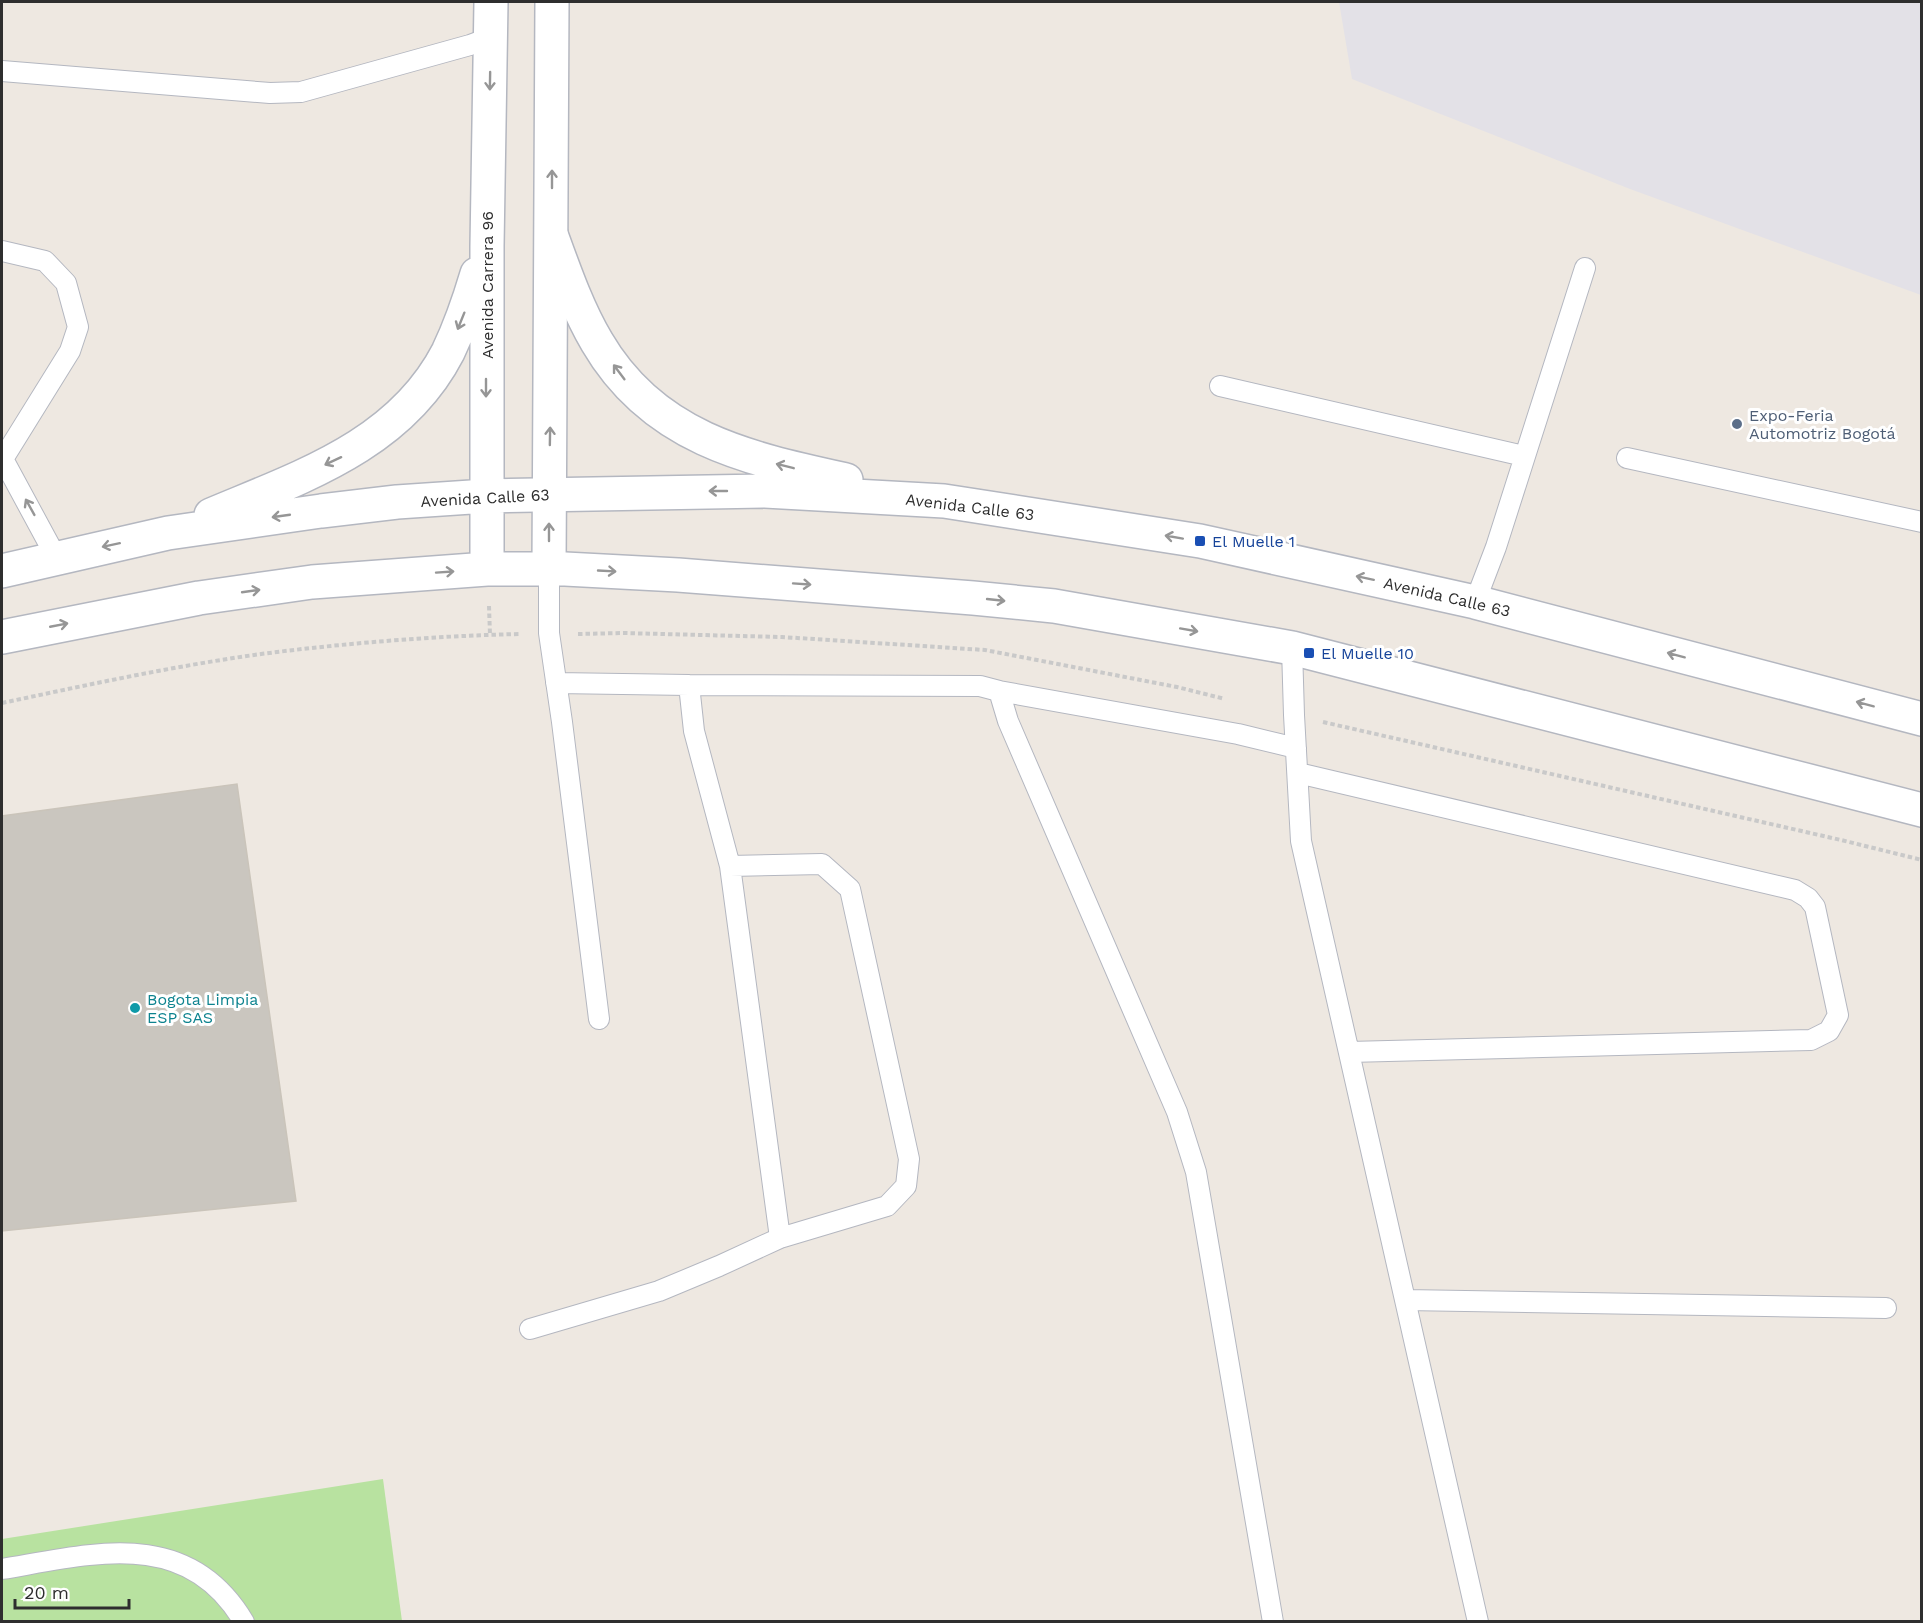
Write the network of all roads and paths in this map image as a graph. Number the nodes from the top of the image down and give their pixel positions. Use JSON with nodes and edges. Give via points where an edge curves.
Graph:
{"nodes":[{"id":1,"x":491,"y":2,"type":"edge"},
{"id":2,"x":552,"y":2,"type":"edge"},
{"id":3,"x":490,"y":37,"type":"junction"},
{"id":4,"x":2,"y":71,"type":"edge"},
{"id":5,"x":552,"y":237,"type":"junction"},
{"id":6,"x":487,"y":246,"type":"junction"},
{"id":7,"x":2,"y":251,"type":"edge"},
{"id":8,"x":1584,"y":268,"type":"dead end"},
{"id":9,"x":1220,"y":386,"type":"dead end"},
{"id":10,"x":1524,"y":456,"type":"junction"},
{"id":11,"x":1627,"y":458,"type":"dead end"},
{"id":12,"x":2,"y":459,"type":"edge"},
{"id":13,"x":549,"y":495,"type":"junction"},
{"id":14,"x":486,"y":496,"type":"junction"},
{"id":15,"x":944,"y":501,"type":"junction"},
{"id":16,"x":1922,"y":522,"type":"edge"},
{"id":17,"x":168,"y":533,"type":"junction"},
{"id":18,"x":56,"y":557,"type":"junction"},
{"id":19,"x":549,"y":568,"type":"junction"},
{"id":20,"x":487,"y":569,"type":"junction"},
{"id":21,"x":2,"y":571,"type":"edge"},
{"id":22,"x":1475,"y":602,"type":"junction"},
{"id":23,"x":2,"y":637,"type":"edge"},
{"id":24,"x":1292,"y":648,"type":"junction"},
{"id":25,"x":556,"y":683,"type":"junction"},
{"id":26,"x":689,"y":685,"type":"junction"},
{"id":27,"x":999,"y":691,"type":"junction"},
{"id":28,"x":1922,"y":719,"type":"edge"},
{"id":29,"x":1296,"y":747,"type":"junction"},
{"id":30,"x":1298,"y":773,"type":"junction"},
{"id":31,"x":1922,"y":810,"type":"edge"},
{"id":32,"x":730,"y":866,"type":"junction"},
{"id":33,"x":598,"y":1019,"type":"dead end"},
{"id":34,"x":1349,"y":1052,"type":"junction"},
{"id":35,"x":780,"y":1238,"type":"junction"},
{"id":36,"x":1405,"y":1300,"type":"junction"},
{"id":37,"x":1886,"y":1308,"type":"dead end"},
{"id":38,"x":530,"y":1329,"type":"dead end"},
{"id":39,"x":2,"y":1569,"type":"edge"},
{"id":40,"x":244,"y":1622,"type":"edge"},
{"id":41,"x":1273,"y":1622,"type":"edge"},
{"id":42,"x":1478,"y":1622,"type":"edge"}],
"edges":[{"from":1,"to":3,"type":"main road","name":"Avenida Carrera 96"},
{"from":5,"to":2,"type":"main road","one_way":true},
{"from":3,"to":4,"type":"lane","via":[[301,92],[270,93]]},
{"from":3,"to":6,"type":"main road","name":"Avenida Carrera 96","one_way":true},
{"from":13,"to":5,"type":"main road","one_way":true},
{"from":15,"to":5,"type":"main road","one_way":true,"via":[[757,459],[685,430],[654,408],[623,378],[597,343]]},
{"from":6,"to":14,"type":"main road","name":"Avenida Carrera 96","one_way":true},
{"from":6,"to":17,"type":"main road","one_way":true,"via":[[447,354],[400,416],[340,458]]},
{"from":7,"to":12,"type":"lane","via":[[45,261],[66,283],[78,327],[70,351]]},
{"from":8,"to":10,"type":"lane"},
{"from":9,"to":10,"type":"lane"},
{"from":10,"to":22,"type":"lane"},
{"from":11,"to":16,"type":"lane"},
{"from":18,"to":12,"type":"lane","one_way":true},
{"from":13,"to":14,"type":"main road","name":"Avenida Calle 63"},
{"from":15,"to":13,"type":"main road","name":"Avenida Calle 63","one_way":true,"via":[[765,491]]},
{"from":19,"to":13,"type":"main road","one_way":true},
{"from":14,"to":17,"type":"main road","name":"Avenida Calle 63","one_way":true,"via":[[343,508]]},
{"from":14,"to":20,"type":"main road","name":"Avenida Carrera 96"},
{"from":22,"to":15,"type":"main road","name":"Avenida Calle 63","one_way":true,"via":[[1200,542]]},
{"from":17,"to":18,"type":"main road","name":"Avenida Calle 63","one_way":true},
{"from":18,"to":21,"type":"main road","name":"Avenida Calle 63"},
{"from":19,"to":20,"type":"main road"},
{"from":19,"to":24,"type":"main road","one_way":true,"via":[[1054,606]]},
{"from":19,"to":25,"type":"lane","via":[[549,633]]},
{"from":23,"to":20,"type":"main road","one_way":true,"via":[[199,598],[312,582]]},
{"from":28,"to":22,"type":"main road","name":"Avenida Calle 63","one_way":true},
{"from":24,"to":29,"type":"lane"},
{"from":24,"to":31,"type":"main road"},
{"from":25,"to":26,"type":"lane"},
{"from":25,"to":33,"type":"lane"},
{"from":26,"to":27,"type":"lane","via":[[980,686]]},
{"from":26,"to":32,"type":"lane","via":[[694,731]]},
{"from":27,"to":29,"type":"lane"},
{"from":27,"to":41,"type":"lane","via":[[1008,722],[1178,1112],[1196,1172]]},
{"from":29,"to":30,"type":"lane"},
{"from":30,"to":34,"type":"lane","via":[[1301,841]]},
{"from":30,"to":34,"type":"lane","via":[[1795,890],[1815,907],[1838,1015],[1829,1031],[1810,1040]]},
{"from":32,"to":35,"type":"lane"},
{"from":32,"to":35,"type":"lane","via":[[822,864],[850,889],[909,1159],[906,1186],[887,1206]]},
{"from":34,"to":36,"type":"lane"},
{"from":35,"to":38,"type":"lane","via":[[659,1291]]},
{"from":36,"to":37,"type":"lane"},
{"from":36,"to":42,"type":"lane"},
{"from":39,"to":40,"type":"lane","via":[[95,1554],[132,1552],[170,1559],[200,1573],[228,1599]]}]}
